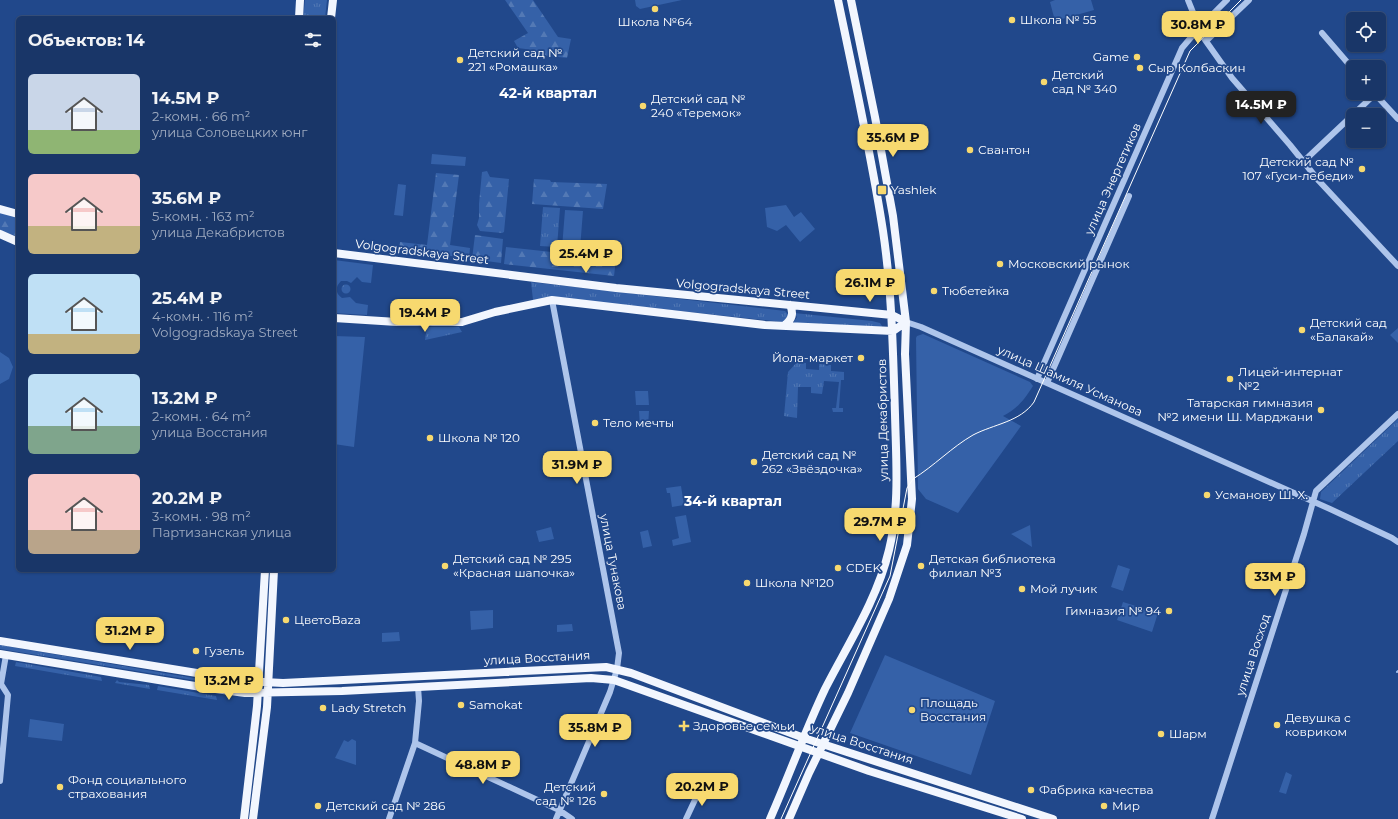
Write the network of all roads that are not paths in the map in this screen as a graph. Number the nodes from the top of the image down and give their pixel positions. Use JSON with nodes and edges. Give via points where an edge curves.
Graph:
{"nodes":[{"id":1,"x":300,"y":0,"type":"edge"},
{"id":2,"x":333,"y":0,"type":"edge"},
{"id":3,"x":838,"y":0,"type":"edge"},
{"id":4,"x":851,"y":0,"type":"edge"},
{"id":5,"x":1188,"y":0,"type":"edge"},
{"id":6,"x":1227,"y":0,"type":"edge"},
{"id":7,"x":1250,"y":0,"type":"edge"},
{"id":8,"x":299,"y":16,"type":"edge"},
{"id":9,"x":331,"y":16,"type":"edge"},
{"id":10,"x":1198,"y":28,"type":"junction"},
{"id":11,"x":1322,"y":33,"type":"dead end"},
{"id":12,"x":1206,"y":41,"type":"junction"},
{"id":13,"x":1346,"y":61,"type":"edge"},
{"id":14,"x":1368,"y":100,"type":"edge"},
{"id":15,"x":1380,"y":100,"type":"edge"},
{"id":16,"x":1398,"y":119,"type":"edge"},
{"id":17,"x":1304,"y":161,"type":"junction"},
{"id":18,"x":1129,"y":196,"type":"dead end"},
{"id":19,"x":0,"y":209,"type":"edge"},
{"id":20,"x":16,"y":213,"type":"edge"},
{"id":21,"x":0,"y":234,"type":"edge"},
{"id":22,"x":16,"y":241,"type":"edge"},
{"id":23,"x":336,"y":253,"type":"edge"},
{"id":24,"x":1398,"y":266,"type":"edge"},
{"id":25,"x":552,"y":300,"type":"junction"},
{"id":26,"x":790,"y":305,"type":"junction"},
{"id":27,"x":892,"y":315,"type":"junction"},
{"id":28,"x":336,"y":318,"type":"edge"},
{"id":29,"x":906,"y":322,"type":"junction"},
{"id":30,"x":785,"y":325,"type":"junction"},
{"id":31,"x":893,"y":331,"type":"junction"},
{"id":32,"x":1037,"y":379,"type":"junction"},
{"id":33,"x":1047,"y":383,"type":"junction"},
{"id":34,"x":1398,"y":414,"type":"edge"},
{"id":35,"x":1313,"y":502,"type":"junction"},
{"id":36,"x":1398,"y":542,"type":"edge"},
{"id":37,"x":265,"y":572,"type":"edge"},
{"id":38,"x":274,"y":572,"type":"edge"},
{"id":39,"x":0,"y":640,"type":"edge"},
{"id":40,"x":3,"y":655,"type":"edge"},
{"id":41,"x":617,"y":669,"type":"junction"},
{"id":42,"x":202,"y":673,"type":"junction"},
{"id":43,"x":614,"y":680,"type":"junction"},
{"id":44,"x":258,"y":682,"type":"junction"},
{"id":45,"x":268,"y":682,"type":"junction"},
{"id":46,"x":201,"y":687,"type":"junction"},
{"id":47,"x":418,"y":687,"type":"junction"},
{"id":48,"x":258,"y":693,"type":"junction"},
{"id":49,"x":267,"y":693,"type":"junction"},
{"id":50,"x":804,"y":738,"type":"junction"},
{"id":51,"x":415,"y":743,"type":"junction"},
{"id":52,"x":824,"y":745,"type":"junction"},
{"id":53,"x":801,"y":747,"type":"junction"},
{"id":54,"x":819,"y":753,"type":"junction"},
{"id":55,"x":0,"y":781,"type":"edge"},
{"id":56,"x":701,"y":787,"type":"dead end"},
{"id":57,"x":559,"y":810,"type":"junction"},
{"id":58,"x":244,"y":819,"type":"edge"},
{"id":59,"x":253,"y":819,"type":"edge"},
{"id":60,"x":389,"y":819,"type":"edge"},
{"id":61,"x":556,"y":819,"type":"edge"},
{"id":62,"x":572,"y":819,"type":"edge"},
{"id":63,"x":686,"y":819,"type":"edge"},
{"id":64,"x":770,"y":819,"type":"edge"},
{"id":65,"x":789,"y":819,"type":"edge"},
{"id":66,"x":1022,"y":819,"type":"edge"},
{"id":67,"x":1053,"y":819,"type":"edge"},
{"id":68,"x":1212,"y":819,"type":"edge"}],
"edges":[{"from":1,"to":8,"type":"main road"},
{"from":2,"to":9,"type":"main road"},
{"from":3,"to":27,"type":"main road","name":"улица Декабристов","via":[[883,230]]},
{"from":4,"to":29,"type":"main road","name":"улица Декабристов","via":[[876,117],[893,216]]},
{"from":5,"to":10,"type":"street"},
{"from":6,"to":10,"type":"street","name":"улица Энергетиков"},
{"from":7,"to":12,"type":"street"},
{"from":10,"to":12,"type":"street"},
{"from":10,"to":32,"type":"street","name":"улица Энергетиков","via":[[1182,48]]},
{"from":11,"to":13,"type":"street"},
{"from":12,"to":17,"type":"street","via":[[1232,78]]},
{"from":14,"to":17,"type":"street"},
{"from":15,"to":16,"type":"street"},
{"from":17,"to":24,"type":"street","via":[[1319,181]]},
{"from":18,"to":33,"type":"street","name":"улица Энергетиков"},
{"from":19,"to":20,"type":"main road"},
{"from":21,"to":22,"type":"main road"},
{"from":23,"to":26,"type":"main road","name":"Volgogradskaya Street","via":[[616,288]]},
{"from":25,"to":28,"type":"main road","via":[[462,322]]},
{"from":25,"to":30,"type":"main road","via":[[758,325]]},
{"from":25,"to":41,"type":"street","name":"улица Тунакова","via":[[619,653]]},
{"from":26,"to":27,"type":"main road","name":"Volgogradskaya Street"},
{"from":26,"to":30,"type":"main road","via":[[791,320]]},
{"from":27,"to":29,"type":"main road","name":"Volgogradskaya Street"},
{"from":27,"to":31,"type":"main road","name":"улица Декабристов"},
{"from":29,"to":31,"type":"main road"},
{"from":29,"to":32,"type":"street","name":"улица Шамиля Усманова"},
{"from":29,"to":52,"type":"main road","name":"улица Декабристов","via":[[905,354],[912,499],[907,545],[890,599]]},
{"from":30,"to":31,"type":"main road"},
{"from":31,"to":50,"type":"main road","name":"улица Декабристов","via":[[896,496],[889,550],[863,617],[826,687]]},
{"from":32,"to":33,"type":"street","name":"улица Шамиля Усманова"},
{"from":33,"to":35,"type":"street","name":"улица Шамиля Усманова"},
{"from":34,"to":35,"type":"street","name":"улица Восход","via":[[1316,490]]},
{"from":35,"to":36,"type":"street","name":"улица Шамиля Усманова"},
{"from":35,"to":68,"type":"street","name":"улица Восход"},
{"from":37,"to":44,"type":"main road"},
{"from":38,"to":45,"type":"main road"},
{"from":39,"to":42,"type":"main road","name":"улица Восстания"},
{"from":40,"to":46,"type":"main road","name":"улица Восстания"},
{"from":40,"to":55,"type":"street","via":[[1,684],[8,695]]},
{"from":41,"to":43,"type":"street","name":"улица Тунакова"},
{"from":41,"to":45,"type":"main road","name":"улица Восстания","via":[[606,667]]},
{"from":41,"to":50,"type":"main road","name":"улица Восстания"},
{"from":42,"to":44,"type":"main road","name":"улица Восстания"},
{"from":42,"to":46,"type":"main road","via":[[208,676],[208,680]]},
{"from":43,"to":47,"type":"main road","name":"улица Восстания","via":[[591,678]]},
{"from":43,"to":53,"type":"main road","name":"улица Восстания"},
{"from":43,"to":57,"type":"street","name":"улица Тунакова"},
{"from":44,"to":45,"type":"main road","name":"улица Восстания"},
{"from":44,"to":48,"type":"main road"},
{"from":45,"to":49,"type":"main road"},
{"from":46,"to":48,"type":"main road","name":"улица Восстания"},
{"from":47,"to":49,"type":"main road","name":"улица Восстания"},
{"from":47,"to":51,"type":"street"},
{"from":48,"to":49,"type":"main road","name":"улица Восстания"},
{"from":48,"to":58,"type":"main road"},
{"from":49,"to":59,"type":"main road"},
{"from":50,"to":52,"type":"main road","name":"улица Восстания"},
{"from":50,"to":53,"type":"main road","name":"улица Декабристов"},
{"from":51,"to":57,"type":"street"},
{"from":51,"to":60,"type":"street"},
{"from":52,"to":54,"type":"main road","name":"улица Декабристов"},
{"from":52,"to":67,"type":"main road","name":"улица Восстания"},
{"from":53,"to":54,"type":"main road","name":"улица Восстания"},
{"from":53,"to":64,"type":"main road","name":"улица Декабристов"},
{"from":54,"to":65,"type":"main road","name":"улица Декабристов"},
{"from":54,"to":66,"type":"main road","name":"улица Восстания"},
{"from":56,"to":63,"type":"street"},
{"from":57,"to":61,"type":"street","name":"улица Тунакова"},
{"from":57,"to":62,"type":"street"}]}
